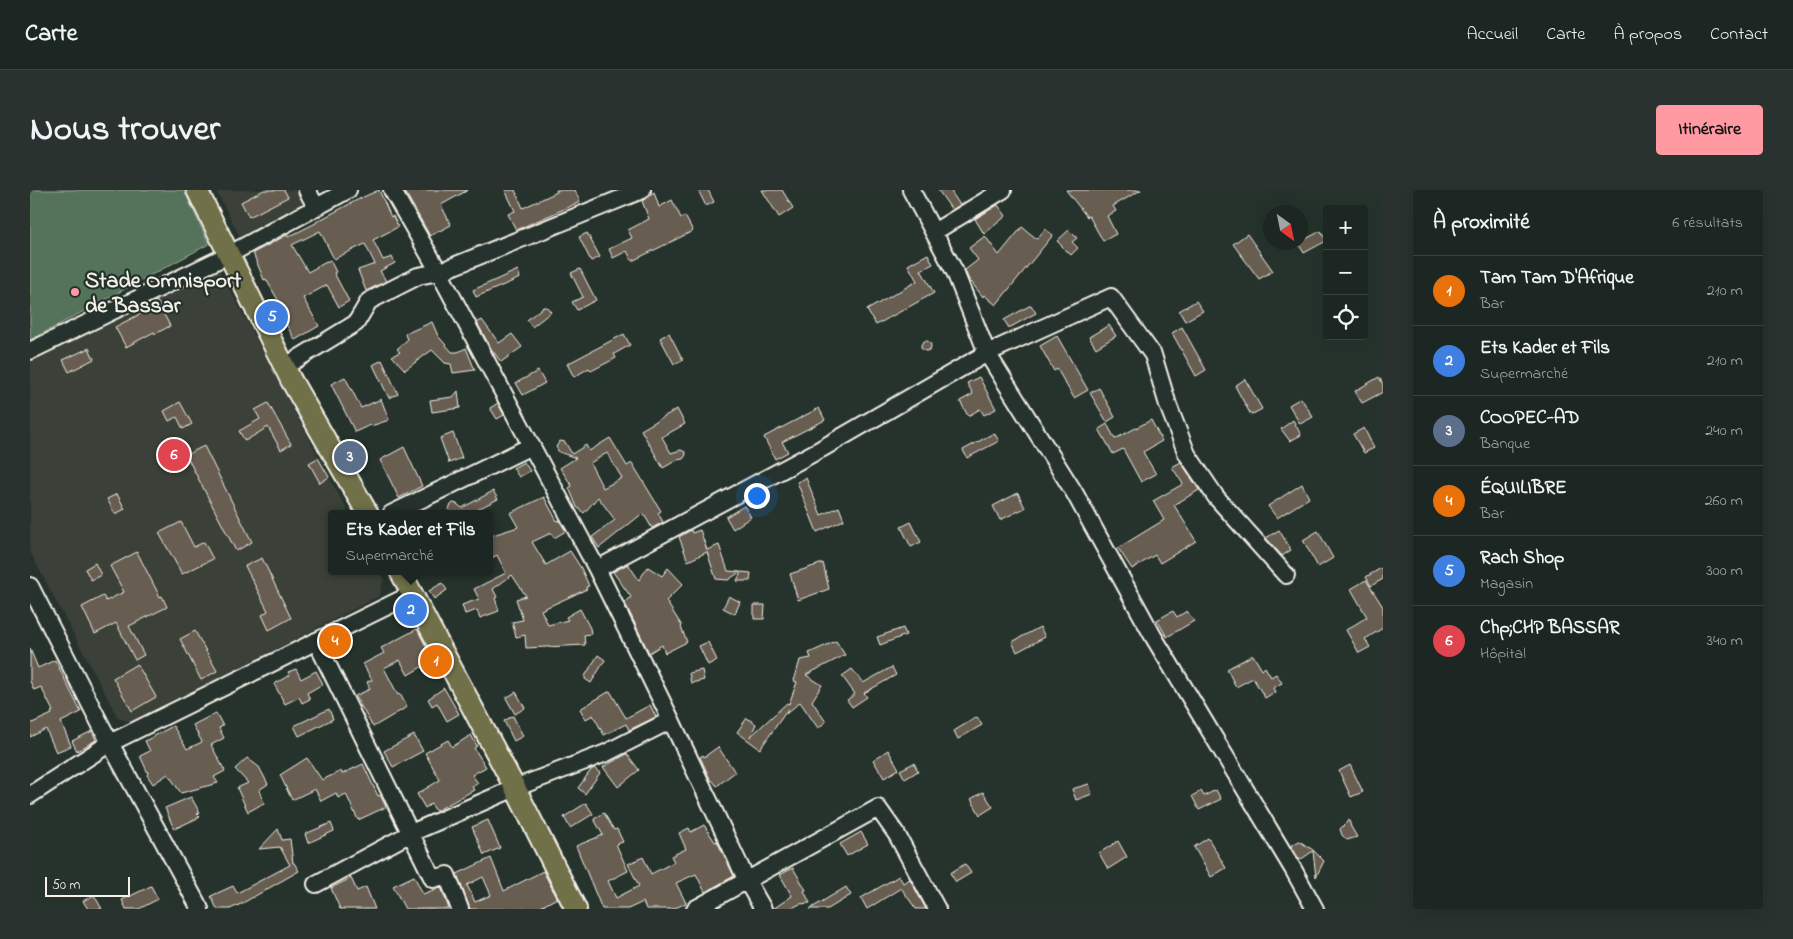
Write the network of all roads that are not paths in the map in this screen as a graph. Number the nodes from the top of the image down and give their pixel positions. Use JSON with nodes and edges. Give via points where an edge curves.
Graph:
{"nodes":[{"id":1,"x":197,"y":190,"type":"edge"},
{"id":2,"x":307,"y":190,"type":"edge"},
{"id":3,"x":348,"y":190,"type":"edge"},
{"id":4,"x":392,"y":190,"type":"edge"},
{"id":5,"x":642,"y":190,"type":"edge"},
{"id":6,"x":911,"y":190,"type":"edge"},
{"id":7,"x":1003,"y":190,"type":"edge"},
{"id":8,"x":316,"y":207,"type":"junction"},
{"id":9,"x":934,"y":232,"type":"junction"},
{"id":10,"x":230,"y":254,"type":"junction"},
{"id":11,"x":439,"y":272,"type":"junction"},
{"id":12,"x":30,"y":351,"type":"edge"},
{"id":13,"x":987,"y":353,"type":"junction"},
{"id":14,"x":284,"y":367,"type":"junction"},
{"id":15,"x":531,"y":446,"type":"junction"},
{"id":16,"x":366,"y":510,"type":"edge"},
{"id":17,"x":399,"y":510,"type":"edge"},
{"id":18,"x":597,"y":569,"type":"junction"},
{"id":19,"x":402,"y":575,"type":"edge"},
{"id":20,"x":1286,"y":575,"type":"dead end"},
{"id":21,"x":30,"y":586,"type":"edge"},
{"id":22,"x":412,"y":594,"type":"junction"},
{"id":23,"x":316,"y":641,"type":"junction"},
{"id":24,"x":671,"y":720,"type":"junction"},
{"id":25,"x":110,"y":743,"type":"junction"},
{"id":26,"x":515,"y":788,"type":"junction"},
{"id":27,"x":30,"y":795,"type":"edge"},
{"id":28,"x":411,"y":833,"type":"junction"},
{"id":29,"x":747,"y":881,"type":"junction"},
{"id":30,"x":316,"y":884,"type":"dead end"},
{"id":31,"x":200,"y":909,"type":"edge"},
{"id":32,"x":460,"y":909,"type":"edge"},
{"id":33,"x":576,"y":909,"type":"edge"},
{"id":34,"x":695,"y":909,"type":"edge"},
{"id":35,"x":763,"y":909,"type":"edge"},
{"id":36,"x":937,"y":909,"type":"edge"},
{"id":37,"x":1315,"y":909,"type":"edge"}],
"edges":[{"from":1,"to":10,"type":"main road"},
{"from":2,"to":8,"type":"street"},
{"from":3,"to":8,"type":"street"},
{"from":4,"to":11,"type":"street"},
{"from":5,"to":11,"type":"street"},
{"from":6,"to":9,"type":"street"},
{"from":7,"to":9,"type":"street"},
{"from":8,"to":10,"type":"street"},
{"from":9,"to":13,"type":"street","via":[[955,272]]},
{"from":10,"to":12,"type":"street"},
{"from":10,"to":14,"type":"main road"},
{"from":11,"to":14,"type":"street","via":[[418,276],[369,301],[356,323]]},
{"from":11,"to":15,"type":"street"},
{"from":13,"to":18,"type":"street","via":[[821,449]]},
{"from":13,"to":20,"type":"street","via":[[1111,297],[1153,355],[1187,454],[1216,497]]},
{"from":13,"to":37,"type":"street","via":[[1074,492],[1144,620]]},
{"from":14,"to":16,"type":"main road"},
{"from":15,"to":17,"type":"street"},
{"from":15,"to":18,"type":"street"},
{"from":18,"to":24,"type":"street"},
{"from":19,"to":22,"type":"main road"},
{"from":21,"to":25,"type":"street"},
{"from":22,"to":23,"type":"street"},
{"from":22,"to":26,"type":"main road"},
{"from":23,"to":25,"type":"street"},
{"from":23,"to":28,"type":"street"},
{"from":24,"to":26,"type":"street","via":[[606,753]]},
{"from":24,"to":29,"type":"street"},
{"from":25,"to":27,"type":"street"},
{"from":25,"to":31,"type":"street"},
{"from":26,"to":28,"type":"street"},
{"from":26,"to":33,"type":"main road"},
{"from":28,"to":30,"type":"street"},
{"from":28,"to":32,"type":"street","via":[[433,879],[446,875]]},
{"from":29,"to":34,"type":"street"},
{"from":29,"to":35,"type":"street"},
{"from":29,"to":36,"type":"street","via":[[878,808],[897,835]]}]}
